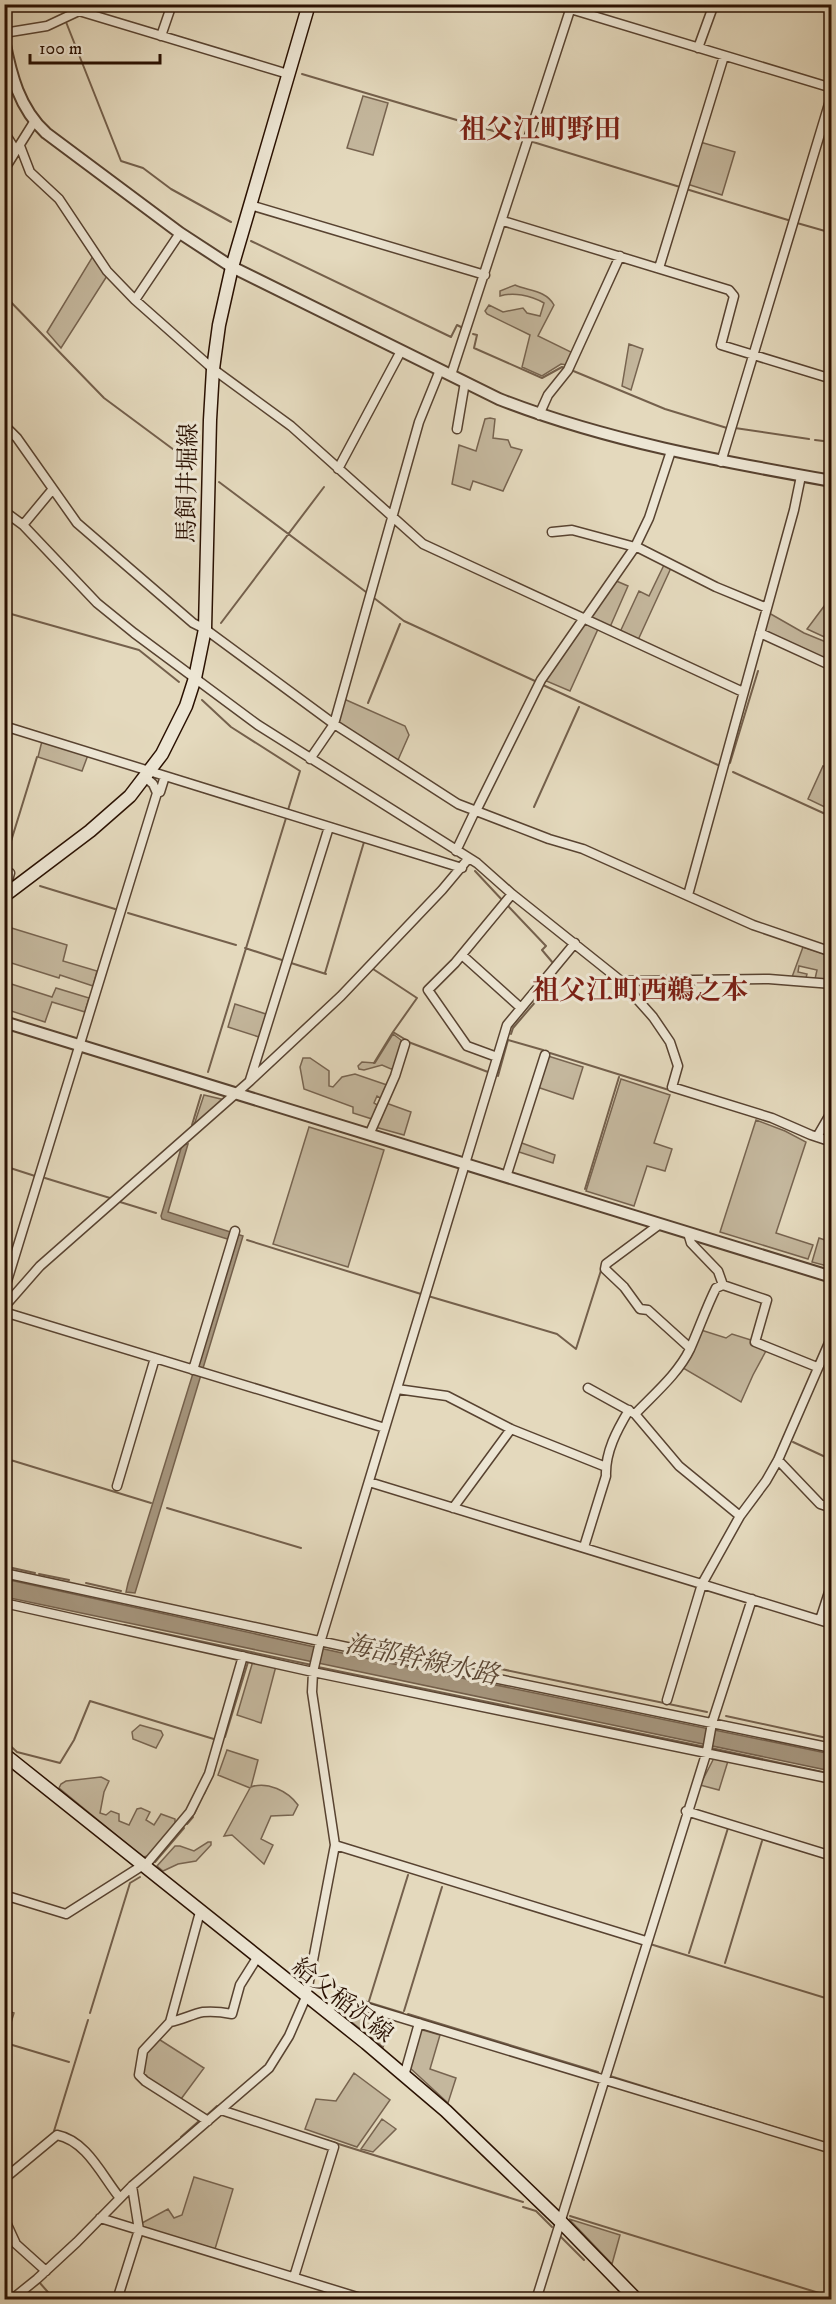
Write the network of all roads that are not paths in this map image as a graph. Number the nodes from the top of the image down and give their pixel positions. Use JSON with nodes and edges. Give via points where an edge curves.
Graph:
{"nodes":[{"id":1,"x":172,"y":4,"type":"edge"},
{"id":2,"x":309,"y":4,"type":"edge"},
{"id":3,"x":554,"y":4,"type":"edge"},
{"id":4,"x":714,"y":4,"type":"edge"},
{"id":5,"x":571,"y":7,"type":"edge"},
{"id":6,"x":4,"y":33,"type":"edge"},
{"id":7,"x":161,"y":36,"type":"junction"},
{"id":8,"x":4,"y":40,"type":"edge"},
{"id":9,"x":698,"y":48,"type":"junction"},
{"id":10,"x":724,"y":56,"type":"junction"},
{"id":11,"x":288,"y":74,"type":"junction"},
{"id":12,"x":831,"y":88,"type":"edge"},
{"id":13,"x":831,"y":94,"type":"edge"},
{"id":14,"x":34,"y":122,"type":"junction"},
{"id":15,"x":4,"y":132,"type":"edge"},
{"id":16,"x":18,"y":149,"type":"junction"},
{"id":17,"x":4,"y":170,"type":"edge"},
{"id":18,"x":250,"y":205,"type":"junction"},
{"id":19,"x":503,"y":221,"type":"junction"},
{"id":20,"x":180,"y":233,"type":"junction"},
{"id":21,"x":620,"y":256,"type":"junction"},
{"id":22,"x":232,"y":267,"type":"junction"},
{"id":23,"x":659,"y":268,"type":"junction"},
{"id":24,"x":485,"y":275,"type":"junction"},
{"id":25,"x":135,"y":300,"type":"junction"},
{"id":26,"x":401,"y":351,"type":"junction"},
{"id":27,"x":753,"y":355,"type":"junction"},
{"id":28,"x":213,"y":369,"type":"junction"},
{"id":29,"x":440,"y":370,"type":"junction"},
{"id":30,"x":451,"y":375,"type":"junction"},
{"id":31,"x":831,"y":379,"type":"edge"},
{"id":32,"x":465,"y":382,"type":"junction"},
{"id":33,"x":539,"y":415,"type":"junction"},
{"id":34,"x":4,"y":425,"type":"edge"},
{"id":35,"x":457,"y":429,"type":"dead end"},
{"id":36,"x":670,"y":451,"type":"junction"},
{"id":37,"x":721,"y":462,"type":"junction"},
{"id":38,"x":338,"y":469,"type":"junction"},
{"id":39,"x":801,"y":476,"type":"junction"},
{"id":40,"x":831,"y":481,"type":"edge"},
{"id":41,"x":52,"y":490,"type":"junction"},
{"id":42,"x":4,"y":511,"type":"edge"},
{"id":43,"x":391,"y":517,"type":"junction"},
{"id":44,"x":23,"y":525,"type":"junction"},
{"id":45,"x":552,"y":532,"type":"dead end"},
{"id":46,"x":635,"y":547,"type":"junction"},
{"id":47,"x":767,"y":609,"type":"junction"},
{"id":48,"x":584,"y":619,"type":"junction"},
{"id":49,"x":205,"y":629,"type":"junction"},
{"id":50,"x":760,"y":633,"type":"junction"},
{"id":51,"x":831,"y":666,"type":"edge"},
{"id":52,"x":195,"y":678,"type":"junction"},
{"id":53,"x":743,"y":692,"type":"junction"},
{"id":54,"x":334,"y":724,"type":"junction"},
{"id":55,"x":4,"y":726,"type":"edge"},
{"id":56,"x":310,"y":759,"type":"junction"},
{"id":57,"x":147,"y":774,"type":"junction"},
{"id":58,"x":165,"y":776,"type":"junction"},
{"id":59,"x":157,"y":793,"type":"junction"},
{"id":60,"x":476,"y":811,"type":"junction"},
{"id":61,"x":329,"y":827,"type":"junction"},
{"id":62,"x":456,"y":851,"type":"junction"},
{"id":63,"x":468,"y":860,"type":"junction"},
{"id":64,"x":462,"y":868,"type":"junction"},
{"id":65,"x":6,"y":875,"type":"edge"},
{"id":66,"x":19,"y":885,"type":"junction"},
{"id":67,"x":512,"y":894,"type":"junction"},
{"id":68,"x":688,"y":895,"type":"junction"},
{"id":69,"x":4,"y":896,"type":"edge"},
{"id":70,"x":575,"y":943,"type":"junction"},
{"id":71,"x":831,"y":952,"type":"edge"},
{"id":72,"x":462,"y":955,"type":"junction"},
{"id":73,"x":621,"y":981,"type":"junction"},
{"id":74,"x":831,"y":984,"type":"edge"},
{"id":75,"x":521,"y":1008,"type":"junction"},
{"id":76,"x":4,"y":1022,"type":"edge"},
{"id":77,"x":405,"y":1044,"type":"dead end"},
{"id":78,"x":80,"y":1046,"type":"junction"},
{"id":79,"x":545,"y":1055,"type":"dead end"},
{"id":80,"x":497,"y":1057,"type":"junction"},
{"id":81,"x":250,"y":1081,"type":"junction"},
{"id":82,"x":236,"y":1094,"type":"junction"},
{"id":83,"x":831,"y":1111,"type":"edge"},
{"id":84,"x":369,"y":1135,"type":"junction"},
{"id":85,"x":817,"y":1137,"type":"junction"},
{"id":86,"x":831,"y":1142,"type":"edge"},
{"id":87,"x":465,"y":1164,"type":"junction"},
{"id":88,"x":506,"y":1177,"type":"junction"},
{"id":89,"x":660,"y":1224,"type":"junction"},
{"id":90,"x":235,"y":1232,"type":"dead end"},
{"id":91,"x":688,"y":1233,"type":"junction"},
{"id":92,"x":831,"y":1277,"type":"edge"},
{"id":93,"x":723,"y":1285,"type":"junction"},
{"id":94,"x":4,"y":1291,"type":"edge"},
{"id":95,"x":4,"y":1307,"type":"edge"},
{"id":96,"x":4,"y":1312,"type":"edge"},
{"id":97,"x":831,"y":1336,"type":"edge"},
{"id":98,"x":690,"y":1348,"type":"junction"},
{"id":99,"x":155,"y":1358,"type":"junction"},
{"id":100,"x":817,"y":1366,"type":"junction"},
{"id":101,"x":197,"y":1371,"type":"junction"},
{"id":102,"x":588,"y":1388,"type":"dead end"},
{"id":103,"x":397,"y":1389,"type":"junction"},
{"id":104,"x":632,"y":1412,"type":"junction"},
{"id":105,"x":385,"y":1428,"type":"junction"},
{"id":106,"x":511,"y":1429,"type":"junction"},
{"id":107,"x":778,"y":1460,"type":"junction"},
{"id":108,"x":606,"y":1467,"type":"junction"},
{"id":109,"x":369,"y":1482,"type":"junction"},
{"id":110,"x":117,"y":1486,"type":"dead end"},
{"id":111,"x":453,"y":1508,"type":"junction"},
{"id":112,"x":831,"y":1508,"type":"edge"},
{"id":113,"x":740,"y":1516,"type":"junction"},
{"id":114,"x":584,"y":1547,"type":"junction"},
{"id":115,"x":4,"y":1573,"type":"edge"},
{"id":116,"x":831,"y":1582,"type":"edge"},
{"id":117,"x":702,"y":1584,"type":"junction"},
{"id":118,"x":752,"y":1599,"type":"junction"},
{"id":119,"x":4,"y":1603,"type":"edge"},
{"id":120,"x":820,"y":1620,"type":"junction"},
{"id":121,"x":831,"y":1624,"type":"edge"},
{"id":122,"x":320,"y":1644,"type":"junction"},
{"id":123,"x":243,"y":1656,"type":"junction"},
{"id":124,"x":313,"y":1670,"type":"junction"},
{"id":125,"x":667,"y":1700,"type":"dead end"},
{"id":126,"x":712,"y":1723,"type":"junction"},
{"id":127,"x":831,"y":1748,"type":"edge"},
{"id":128,"x":706,"y":1752,"type":"junction"},
{"id":129,"x":4,"y":1754,"type":"edge"},
{"id":130,"x":831,"y":1779,"type":"edge"},
{"id":131,"x":686,"y":1812,"type":"junction"},
{"id":132,"x":335,"y":1845,"type":"junction"},
{"id":133,"x":831,"y":1856,"type":"edge"},
{"id":134,"x":142,"y":1866,"type":"junction"},
{"id":135,"x":4,"y":1894,"type":"edge"},
{"id":136,"x":200,"y":1912,"type":"junction"},
{"id":137,"x":646,"y":1941,"type":"junction"},
{"id":138,"x":257,"y":1958,"type":"junction"},
{"id":139,"x":306,"y":1997,"type":"junction"},
{"id":140,"x":325,"y":2012,"type":"junction"},
{"id":141,"x":170,"y":2022,"type":"junction"},
{"id":142,"x":419,"y":2023,"type":"junction"},
{"id":143,"x":404,"y":2076,"type":"junction"},
{"id":144,"x":604,"y":2079,"type":"junction"},
{"id":145,"x":221,"y":2110,"type":"junction"},
{"id":146,"x":208,"y":2121,"type":"junction"},
{"id":147,"x":831,"y":2149,"type":"edge"},
{"id":148,"x":4,"y":2179,"type":"edge"},
{"id":149,"x":132,"y":2186,"type":"junction"},
{"id":150,"x":120,"y":2198,"type":"junction"},
{"id":151,"x":4,"y":2218,"type":"edge"},
{"id":152,"x":100,"y":2218,"type":"junction"},
{"id":153,"x":560,"y":2221,"type":"junction"},
{"id":154,"x":139,"y":2230,"type":"junction"},
{"id":155,"x":46,"y":2271,"type":"junction"},
{"id":156,"x":294,"y":2277,"type":"junction"},
{"id":157,"x":11,"y":2300,"type":"edge"},
{"id":158,"x":117,"y":2300,"type":"edge"},
{"id":159,"x":367,"y":2300,"type":"edge"},
{"id":160,"x":536,"y":2300,"type":"edge"},
{"id":161,"x":637,"y":2300,"type":"edge"}],
"edges":[{"from":1,"to":7,"type":"street"},
{"from":2,"to":11,"type":"main road","name":"馬飼井堀線"},
{"from":3,"to":5,"type":"street"},
{"from":4,"to":9,"type":"street"},
{"from":5,"to":9,"type":"street"},
{"from":5,"to":19,"type":"street"},
{"from":6,"to":7,"type":"street","via":[[47,26],[79,11]]},
{"from":7,"to":11,"type":"street"},
{"from":8,"to":14,"type":"street","via":[[21,102]]},
{"from":9,"to":10,"type":"street"},
{"from":10,"to":12,"type":"street"},
{"from":10,"to":23,"type":"street"},
{"from":11,"to":18,"type":"main road","name":"馬飼井堀線"},
{"from":13,"to":27,"type":"street"},
{"from":14,"to":16,"type":"street"},
{"from":14,"to":20,"type":"street"},
{"from":15,"to":16,"type":"street"},
{"from":16,"to":17,"type":"street"},
{"from":16,"to":25,"type":"street","via":[[30,172],[59,199],[107,272]]},
{"from":18,"to":22,"type":"main road","name":"馬飼井堀線"},
{"from":18,"to":24,"type":"street"},
{"from":19,"to":21,"type":"street"},
{"from":19,"to":24,"type":"street"},
{"from":20,"to":22,"type":"street"},
{"from":20,"to":25,"type":"street"},
{"from":21,"to":23,"type":"street"},
{"from":21,"to":33,"type":"street","via":[[568,370],[548,395]]},
{"from":22,"to":26,"type":"street"},
{"from":22,"to":28,"type":"main road","name":"馬飼井堀線"},
{"from":23,"to":27,"type":"street","via":[[731,291],[734,297],[721,345]]},
{"from":24,"to":30,"type":"street"},
{"from":25,"to":28,"type":"street"},
{"from":26,"to":29,"type":"street"},
{"from":26,"to":38,"type":"street"},
{"from":27,"to":31,"type":"street"},
{"from":27,"to":37,"type":"street"},
{"from":28,"to":38,"type":"street","via":[[291,426]]},
{"from":28,"to":49,"type":"main road","name":"馬飼井堀線"},
{"from":29,"to":30,"type":"street"},
{"from":29,"to":43,"type":"street","via":[[419,422]]},
{"from":30,"to":32,"type":"street"},
{"from":32,"to":33,"type":"street"},
{"from":32,"to":35,"type":"street"},
{"from":33,"to":36,"type":"street"},
{"from":34,"to":41,"type":"street"},
{"from":36,"to":37,"type":"street"},
{"from":36,"to":46,"type":"street","via":[[649,518]]},
{"from":37,"to":39,"type":"street"},
{"from":38,"to":43,"type":"street"},
{"from":39,"to":40,"type":"street"},
{"from":39,"to":47,"type":"street"},
{"from":41,"to":44,"type":"street"},
{"from":41,"to":49,"type":"street","via":[[77,523],[193,623]]},
{"from":42,"to":44,"type":"street"},
{"from":43,"to":48,"type":"street","via":[[423,544]]},
{"from":43,"to":54,"type":"street"},
{"from":44,"to":52,"type":"street","via":[[97,603]]},
{"from":45,"to":46,"type":"street","via":[[572,530]]},
{"from":46,"to":47,"type":"street"},
{"from":46,"to":48,"type":"street"},
{"from":47,"to":50,"type":"street"},
{"from":48,"to":53,"type":"street"},
{"from":48,"to":60,"type":"street","via":[[541,680]]},
{"from":49,"to":52,"type":"main road","name":"馬飼井堀線"},
{"from":49,"to":54,"type":"street"},
{"from":50,"to":51,"type":"street"},
{"from":50,"to":53,"type":"street"},
{"from":52,"to":56,"type":"street"},
{"from":52,"to":57,"type":"main road","name":"馬飼井堀線","via":[[174,733]]},
{"from":53,"to":68,"type":"street"},
{"from":54,"to":56,"type":"street"},
{"from":54,"to":60,"type":"street","via":[[458,804]]},
{"from":55,"to":57,"type":"street"},
{"from":56,"to":62,"type":"street"},
{"from":57,"to":58,"type":"street"},
{"from":57,"to":59,"type":"street"},
{"from":57,"to":66,"type":"main road","name":"馬飼井堀線","via":[[130,796],[90,831]]},
{"from":58,"to":59,"type":"street"},
{"from":58,"to":61,"type":"street"},
{"from":59,"to":78,"type":"street"},
{"from":60,"to":62,"type":"street"},
{"from":60,"to":68,"type":"street","via":[[583,849]]},
{"from":61,"to":64,"type":"street"},
{"from":61,"to":81,"type":"street"},
{"from":62,"to":63,"type":"street"},
{"from":63,"to":64,"type":"street"},
{"from":63,"to":67,"type":"street","via":[[477,863]]},
{"from":64,"to":81,"type":"street","via":[[341,996]]},
{"from":65,"to":66,"type":"street"},
{"from":66,"to":69,"type":"main road","name":"馬飼井堀線"},
{"from":67,"to":70,"type":"street"},
{"from":67,"to":72,"type":"street"},
{"from":68,"to":71,"type":"street","via":[[753,925]]},
{"from":70,"to":73,"type":"street"},
{"from":70,"to":75,"type":"street"},
{"from":72,"to":75,"type":"street"},
{"from":72,"to":80,"type":"street","via":[[428,990],[467,1046]]},
{"from":73,"to":74,"type":"street","via":[[769,979]]},
{"from":73,"to":85,"type":"street","via":[[654,1017],[670,1042],[678,1066],[672,1087],[772,1118]]},
{"from":75,"to":80,"type":"street","via":[[507,1025]]},
{"from":76,"to":78,"type":"street"},
{"from":77,"to":84,"type":"street"},
{"from":78,"to":82,"type":"street"},
{"from":78,"to":94,"type":"street"},
{"from":79,"to":88,"type":"street"},
{"from":80,"to":87,"type":"street"},
{"from":81,"to":82,"type":"street"},
{"from":82,"to":84,"type":"street"},
{"from":82,"to":95,"type":"street","via":[[40,1266]]},
{"from":83,"to":85,"type":"street"},
{"from":84,"to":87,"type":"street"},
{"from":85,"to":86,"type":"street"},
{"from":87,"to":88,"type":"street"},
{"from":87,"to":103,"type":"street"},
{"from":88,"to":89,"type":"street"},
{"from":89,"to":91,"type":"street"},
{"from":89,"to":98,"type":"street","via":[[606,1264],[605,1269],[640,1309],[648,1310]]},
{"from":90,"to":101,"type":"street"},
{"from":91,"to":92,"type":"street"},
{"from":91,"to":93,"type":"street","via":[[692,1243],[718,1271]]},
{"from":93,"to":98,"type":"street","via":[[716,1288]]},
{"from":93,"to":100,"type":"street","via":[[767,1300],[755,1342]]},
{"from":96,"to":99,"type":"street"},
{"from":97,"to":100,"type":"street"},
{"from":98,"to":104,"type":"street","via":[[680,1365]]},
{"from":99,"to":101,"type":"street"},
{"from":99,"to":110,"type":"street"},
{"from":100,"to":107,"type":"street"},
{"from":101,"to":105,"type":"street"},
{"from":102,"to":104,"type":"street"},
{"from":103,"to":105,"type":"street"},
{"from":103,"to":106,"type":"street","via":[[447,1396]]},
{"from":104,"to":108,"type":"street","via":[[615,1434]]},
{"from":104,"to":113,"type":"street","via":[[679,1466]]},
{"from":105,"to":109,"type":"street"},
{"from":106,"to":108,"type":"street"},
{"from":106,"to":111,"type":"street"},
{"from":107,"to":112,"type":"street","via":[[820,1504]]},
{"from":107,"to":113,"type":"street"},
{"from":108,"to":114,"type":"street"},
{"from":109,"to":111,"type":"street"},
{"from":109,"to":122,"type":"street"},
{"from":111,"to":114,"type":"street"},
{"from":113,"to":117,"type":"street"},
{"from":114,"to":117,"type":"street"},
{"from":115,"to":122,"type":"street"},
{"from":116,"to":120,"type":"street"},
{"from":117,"to":118,"type":"street"},
{"from":117,"to":125,"type":"street"},
{"from":118,"to":120,"type":"street"},
{"from":118,"to":126,"type":"street"},
{"from":119,"to":123,"type":"street"},
{"from":120,"to":121,"type":"street"},
{"from":122,"to":124,"type":"street"},
{"from":122,"to":126,"type":"street"},
{"from":123,"to":124,"type":"street"},
{"from":123,"to":134,"type":"street","via":[[209,1774],[190,1812]]},
{"from":124,"to":128,"type":"street"},
{"from":124,"to":132,"type":"street","via":[[312,1692]]},
{"from":126,"to":127,"type":"street"},
{"from":126,"to":128,"type":"street"},
{"from":128,"to":130,"type":"street"},
{"from":128,"to":131,"type":"street"},
{"from":129,"to":134,"type":"main road","name":"給父稲沢線"},
{"from":131,"to":133,"type":"street"},
{"from":131,"to":137,"type":"street"},
{"from":132,"to":137,"type":"street"},
{"from":132,"to":139,"type":"street"},
{"from":134,"to":135,"type":"street","via":[[66,1914]]},
{"from":134,"to":136,"type":"main road","name":"給父稲沢線"},
{"from":136,"to":138,"type":"main road","name":"給父稲沢線"},
{"from":136,"to":141,"type":"street"},
{"from":137,"to":144,"type":"street"},
{"from":138,"to":139,"type":"main road","name":"給父稲沢線"},
{"from":138,"to":141,"type":"street","via":[[240,1985],[232,2014],[213,2011]]},
{"from":139,"to":140,"type":"main road","name":"給父稲沢線"},
{"from":139,"to":145,"type":"street","via":[[269,2068]]},
{"from":140,"to":142,"type":"street","via":[[334,2004],[349,2002]]},
{"from":140,"to":143,"type":"main road","name":"給父稲沢線"},
{"from":141,"to":146,"type":"street","via":[[143,2051],[139,2075]]},
{"from":142,"to":143,"type":"street"},
{"from":142,"to":144,"type":"street"},
{"from":143,"to":153,"type":"main road","name":"給父稲沢線"},
{"from":144,"to":147,"type":"street"},
{"from":144,"to":153,"type":"street"},
{"from":145,"to":146,"type":"street"},
{"from":145,"to":156,"type":"street","via":[[334,2147]]},
{"from":146,"to":149,"type":"street"},
{"from":148,"to":150,"type":"street","via":[[57,2134],[75,2142]]},
{"from":149,"to":150,"type":"street"},
{"from":149,"to":154,"type":"street"},
{"from":150,"to":152,"type":"street"},
{"from":151,"to":155,"type":"street","via":[[16,2244]]},
{"from":152,"to":154,"type":"street"},
{"from":152,"to":155,"type":"street"},
{"from":153,"to":160,"type":"street"},
{"from":153,"to":161,"type":"main road","name":"給父稲沢線"},
{"from":154,"to":156,"type":"street"},
{"from":154,"to":158,"type":"street"},
{"from":155,"to":157,"type":"street"},
{"from":156,"to":159,"type":"street"}]}
